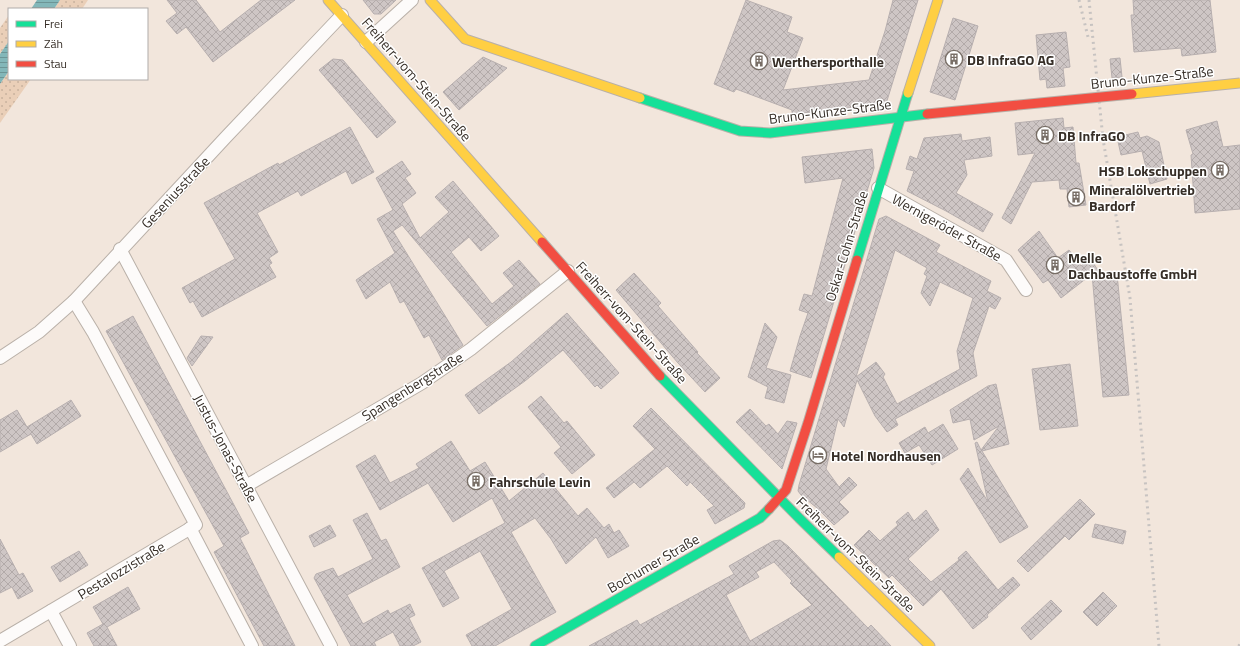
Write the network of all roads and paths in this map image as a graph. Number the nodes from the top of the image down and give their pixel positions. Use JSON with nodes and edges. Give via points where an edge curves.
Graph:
{"nodes":[{"id":1,"x":328,"y":0,"type":"edge"},
{"id":2,"x":412,"y":0,"type":"edge"},
{"id":3,"x":430,"y":0,"type":"edge"},
{"id":4,"x":938,"y":0,"type":"edge"},
{"id":5,"x":342,"y":15,"type":"junction"},
{"id":6,"x":366,"y":42,"type":"junction"},
{"id":7,"x":1240,"y":83,"type":"edge"},
{"id":8,"x":902,"y":116,"type":"junction"},
{"id":9,"x":878,"y":188,"type":"junction"},
{"id":10,"x":120,"y":249,"type":"junction"},
{"id":11,"x":568,"y":271,"type":"junction"},
{"id":12,"x":1026,"y":290,"type":"dead end"},
{"id":13,"x":74,"y":301,"type":"junction"},
{"id":14,"x":0,"y":358,"type":"edge"},
{"id":15,"x":246,"y":486,"type":"junction"},
{"id":16,"x":779,"y":498,"type":"junction"},
{"id":17,"x":190,"y":528,"type":"junction"},
{"id":18,"x":51,"y":611,"type":"junction"},
{"id":19,"x":1,"y":637,"type":"edge"},
{"id":20,"x":70,"y":646,"type":"edge"},
{"id":21,"x":252,"y":646,"type":"edge"},
{"id":22,"x":331,"y":646,"type":"edge"},
{"id":23,"x":535,"y":646,"type":"edge"},
{"id":24,"x":930,"y":646,"type":"edge"}],
"edges":[{"from":1,"to":5,"type":"street","name":"Freiherr-vom-Stein-Straße"},
{"from":2,"to":6,"type":"street"},
{"from":3,"to":8,"type":"street","name":"Bruno-Kunze-Straße","via":[[465,39],[740,131],[770,133]]},
{"from":4,"to":8,"type":"street","name":"Oskar-Cohn-Straße"},
{"from":5,"to":6,"type":"street","name":"Freiherr-vom-Stein-Straße"},
{"from":5,"to":10,"type":"street","name":"Geseniusstraße"},
{"from":6,"to":11,"type":"street","name":"Freiherr-vom-Stein-Straße"},
{"from":7,"to":8,"type":"street","name":"Bruno-Kunze-Straße","bridge":true},
{"from":8,"to":9,"type":"street","name":"Oskar-Cohn-Straße"},
{"from":9,"to":12,"type":"street","name":"Wernigeröder Straße","via":[[1006,260]]},
{"from":9,"to":16,"type":"street","name":"Oskar-Cohn-Straße","via":[[801,445],[786,490]]},
{"from":10,"to":13,"type":"street","name":"Geseniusstraße"},
{"from":10,"to":15,"type":"street","name":"Justus-Jonas-Straße"},
{"from":11,"to":15,"type":"street","name":"Spangenbergstraße","via":[[471,349],[422,383]]},
{"from":11,"to":16,"type":"street","name":"Freiherr-vom-Stein-Straße","via":[[647,362]]},
{"from":13,"to":14,"type":"street","name":"Geseniusstraße","via":[[39,332]]},
{"from":13,"to":17,"type":"street","via":[[196,525]]},
{"from":15,"to":22,"type":"street","name":"Justus-Jonas-Straße"},
{"from":16,"to":23,"type":"street","name":"Bochumer Straße","via":[[760,518]]},
{"from":16,"to":24,"type":"street","name":"Freiherr-vom-Stein-Straße"},
{"from":17,"to":18,"type":"street","name":"Pestalozzistraße"},
{"from":17,"to":21,"type":"street"},
{"from":18,"to":19,"type":"street","name":"Pestalozzistraße"},
{"from":18,"to":20,"type":"street"}]}
